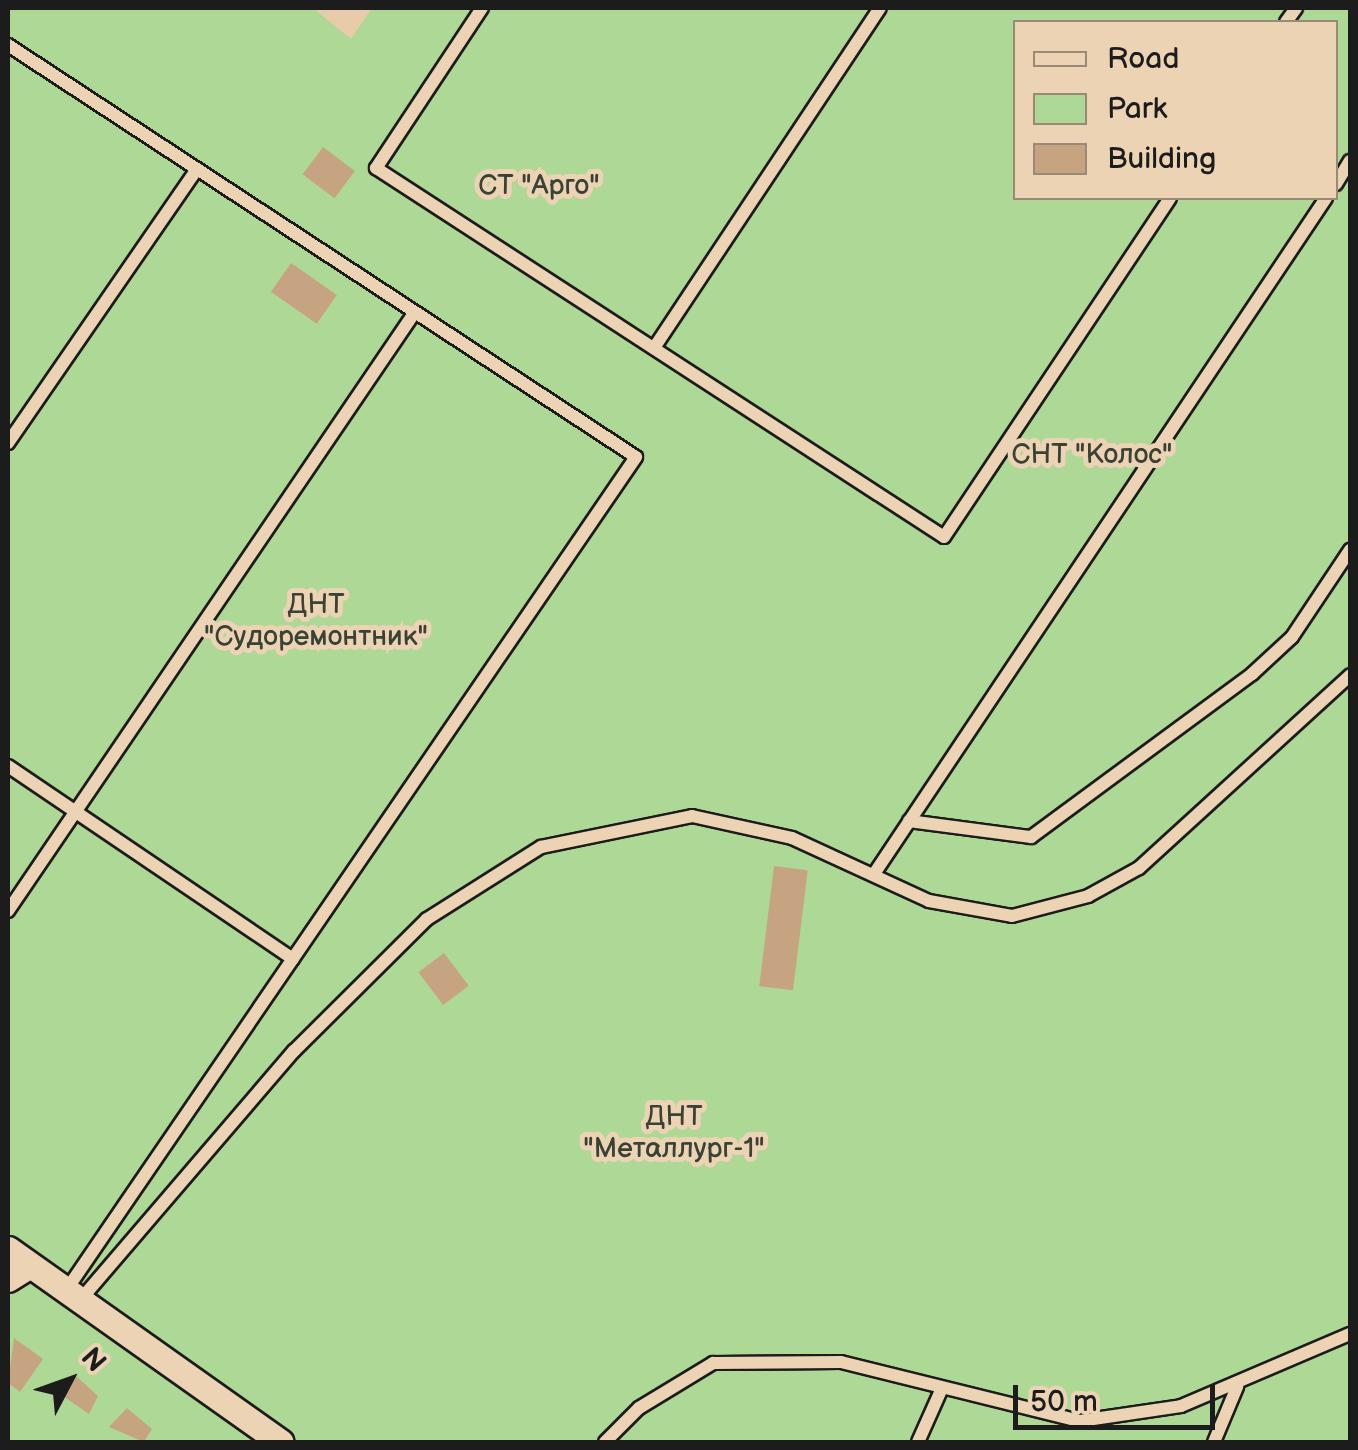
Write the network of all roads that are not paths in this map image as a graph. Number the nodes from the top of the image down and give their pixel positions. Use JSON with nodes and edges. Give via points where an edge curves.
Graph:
{"nodes":[{"id":1,"x":482,"y":8,"type":"edge"},
{"id":2,"x":880,"y":8,"type":"edge"},
{"id":3,"x":8,"y":44,"type":"edge"},
{"id":4,"x":197,"y":169,"type":"junction"},
{"id":5,"x":1169,"y":200,"type":"edge"},
{"id":6,"x":1325,"y":200,"type":"edge"},
{"id":7,"x":415,"y":312,"type":"junction"},
{"id":8,"x":654,"y":348,"type":"junction"},
{"id":9,"x":8,"y":443,"type":"edge"},
{"id":10,"x":1350,"y":550,"type":"edge"},
{"id":11,"x":1350,"y":674,"type":"edge"},
{"id":12,"x":8,"y":766,"type":"edge"},
{"id":13,"x":75,"y":812,"type":"junction"},
{"id":14,"x":909,"y":822,"type":"junction"},
{"id":15,"x":874,"y":874,"type":"junction"},
{"id":16,"x":8,"y":911,"type":"edge"},
{"id":17,"x":293,"y":959,"type":"junction"},
{"id":18,"x":8,"y":1250,"type":"edge"},
{"id":19,"x":18,"y":1272,"type":"edge"},
{"id":20,"x":74,"y":1293,"type":"junction"},
{"id":21,"x":1350,"y":1334,"type":"edge"},
{"id":22,"x":1236,"y":1387,"type":"junction"},
{"id":23,"x":942,"y":1388,"type":"junction"},
{"id":24,"x":281,"y":1442,"type":"edge"},
{"id":25,"x":605,"y":1442,"type":"edge"},
{"id":26,"x":918,"y":1442,"type":"edge"},
{"id":27,"x":1214,"y":1442,"type":"edge"}],
"edges":[{"from":1,"to":8,"type":"lane","via":[[376,168]]},
{"from":2,"to":8,"type":"lane"},
{"from":3,"to":4,"type":"lane"},
{"from":4,"to":7,"type":"lane"},
{"from":4,"to":9,"type":"lane"},
{"from":5,"to":8,"type":"lane","via":[[944,536]]},
{"from":6,"to":14,"type":"lane"},
{"from":7,"to":13,"type":"lane"},
{"from":7,"to":17,"type":"lane","via":[[636,458]]},
{"from":10,"to":14,"type":"lane","via":[[1292,638],[1031,838]]},
{"from":11,"to":15,"type":"lane","via":[[1139,868],[1088,896],[1012,916],[929,901]]},
{"from":12,"to":13,"type":"lane"},
{"from":13,"to":16,"type":"lane"},
{"from":13,"to":17,"type":"lane"},
{"from":14,"to":15,"type":"lane"},
{"from":15,"to":20,"type":"lane","via":[[792,838],[692,816],[541,848],[414,932],[294,1051]]},
{"from":17,"to":20,"type":"lane"},
{"from":18,"to":19,"type":"street"},
{"from":19,"to":20,"type":"street"},
{"from":20,"to":24,"type":"street"},
{"from":21,"to":22,"type":"lane"},
{"from":22,"to":23,"type":"lane","via":[[1080,1421]]},
{"from":22,"to":27,"type":"lane"},
{"from":23,"to":25,"type":"lane","via":[[840,1362],[713,1363],[639,1408]]},
{"from":23,"to":26,"type":"lane"}]}
